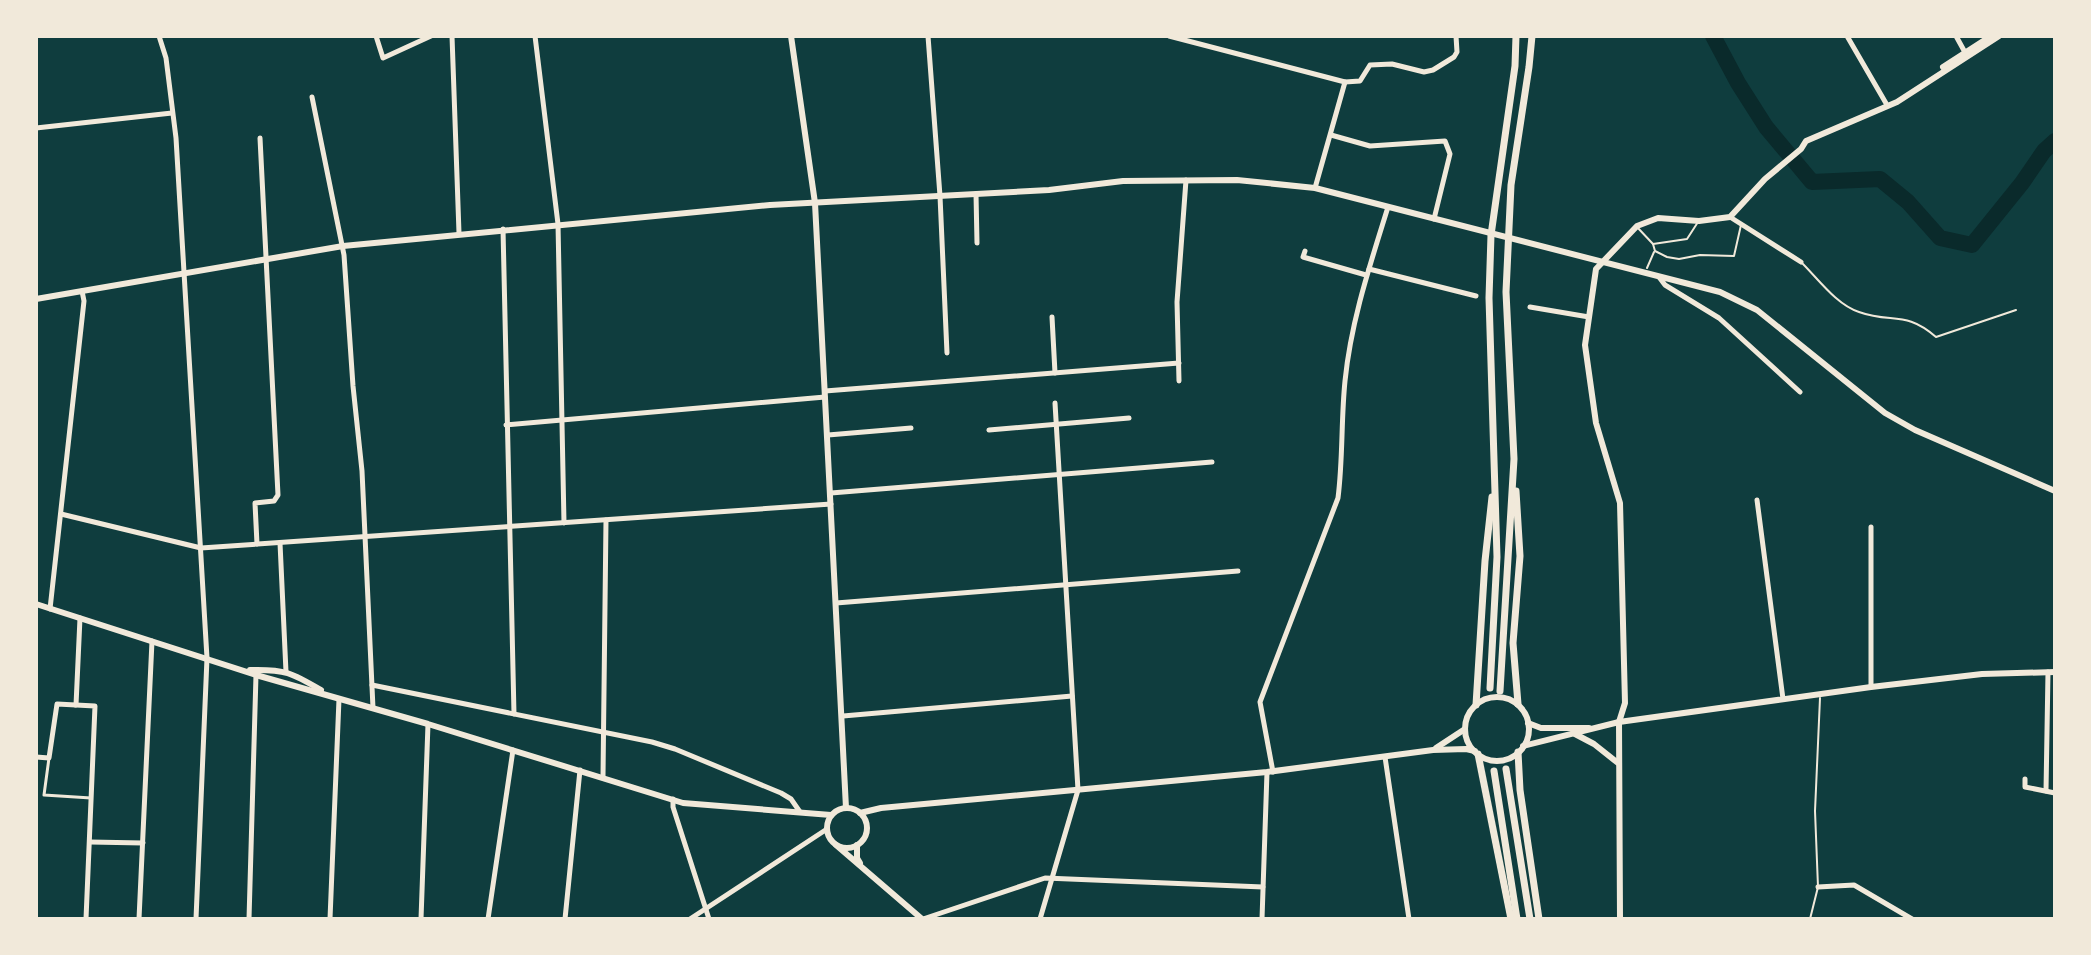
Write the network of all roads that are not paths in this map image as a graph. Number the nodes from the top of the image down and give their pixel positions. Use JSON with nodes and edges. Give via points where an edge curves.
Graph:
{"nodes":[{"id":1,"x":159,"y":36,"type":"edge"},
{"id":2,"x":376,"y":36,"type":"edge"},
{"id":3,"x":431,"y":36,"type":"edge"},
{"id":4,"x":452,"y":36,"type":"edge"},
{"id":5,"x":535,"y":36,"type":"edge"},
{"id":6,"x":791,"y":36,"type":"edge"},
{"id":7,"x":928,"y":36,"type":"edge"},
{"id":8,"x":1167,"y":36,"type":"edge"},
{"id":9,"x":1456,"y":36,"type":"edge"},
{"id":10,"x":1516,"y":36,"type":"edge"},
{"id":11,"x":1532,"y":36,"type":"edge"},
{"id":12,"x":1847,"y":36,"type":"edge"},
{"id":13,"x":1956,"y":36,"type":"edge"},
{"id":14,"x":1991,"y":36,"type":"edge"},
{"id":15,"x":1999,"y":36,"type":"edge"},
{"id":16,"x":1966,"y":55,"type":"junction"},
{"id":17,"x":1345,"y":82,"type":"junction"},
{"id":18,"x":312,"y":97,"type":"dead end"},
{"id":19,"x":1887,"y":105,"type":"junction"},
{"id":20,"x":172,"y":113,"type":"junction"},
{"id":21,"x":36,"y":128,"type":"edge"},
{"id":22,"x":1331,"y":135,"type":"junction"},
{"id":23,"x":260,"y":138,"type":"dead end"},
{"id":24,"x":1186,"y":180,"type":"junction"},
{"id":25,"x":1315,"y":188,"type":"junction"},
{"id":26,"x":976,"y":194,"type":"junction"},
{"id":27,"x":940,"y":196,"type":"junction"},
{"id":28,"x":815,"y":203,"type":"junction"},
{"id":29,"x":1388,"y":207,"type":"junction"},
{"id":30,"x":1730,"y":217,"type":"junction"},
{"id":31,"x":1434,"y":219,"type":"junction"},
{"id":32,"x":1699,"y":221,"type":"junction"},
{"id":33,"x":558,"y":224,"type":"junction"},
{"id":34,"x":1741,"y":224,"type":"junction"},
{"id":35,"x":1637,"y":226,"type":"junction"},
{"id":36,"x":503,"y":229,"type":"junction"},
{"id":37,"x":459,"y":233,"type":"junction"},
{"id":38,"x":977,"y":243,"type":"dead end"},
{"id":39,"x":1653,"y":244,"type":"junction"},
{"id":40,"x":343,"y":246,"type":"junction"},
{"id":41,"x":1305,"y":251,"type":"dead end"},
{"id":42,"x":1655,"y":251,"type":"junction"},
{"id":43,"x":266,"y":258,"type":"junction"},
{"id":44,"x":1602,"y":262,"type":"junction"},
{"id":45,"x":1801,"y":262,"type":"joint"},
{"id":46,"x":1647,"y":268,"type":"dead end"},
{"id":47,"x":1367,"y":272,"type":"junction"},
{"id":48,"x":183,"y":273,"type":"junction"},
{"id":49,"x":1658,"y":277,"type":"junction"},
{"id":50,"x":82,"y":291,"type":"junction"},
{"id":51,"x":1476,"y":296,"type":"dead end"},
{"id":52,"x":36,"y":299,"type":"edge"},
{"id":53,"x":1530,"y":307,"type":"dead end"},
{"id":54,"x":2016,"y":310,"type":"dead end"},
{"id":55,"x":1052,"y":317,"type":"dead end"},
{"id":56,"x":1589,"y":317,"type":"junction"},
{"id":57,"x":947,"y":353,"type":"dead end"},
{"id":58,"x":1179,"y":363,"type":"junction"},
{"id":59,"x":1055,"y":373,"type":"junction"},
{"id":60,"x":1179,"y":381,"type":"dead end"},
{"id":61,"x":1800,"y":392,"type":"dead end"},
{"id":62,"x":825,"y":394,"type":"junction"},
{"id":63,"x":1055,"y":403,"type":"dead end"},
{"id":64,"x":1129,"y":418,"type":"dead end"},
{"id":65,"x":561,"y":420,"type":"junction"},
{"id":66,"x":1057,"y":424,"type":"junction"},
{"id":67,"x":506,"y":425,"type":"junction"},
{"id":68,"x":911,"y":428,"type":"dead end"},
{"id":69,"x":989,"y":430,"type":"dead end"},
{"id":70,"x":828,"y":435,"type":"junction"},
{"id":71,"x":1514,"y":459,"type":"junction"},
{"id":72,"x":1212,"y":462,"type":"dead end"},
{"id":73,"x":1496,"y":463,"type":"junction"},
{"id":74,"x":1060,"y":475,"type":"junction"},
{"id":75,"x":2055,"y":491,"type":"edge"},
{"id":76,"x":831,"y":493,"type":"junction"},
{"id":77,"x":1757,"y":500,"type":"dead end"},
{"id":78,"x":831,"y":504,"type":"junction"},
{"id":79,"x":61,"y":514,"type":"junction"},
{"id":80,"x":606,"y":520,"type":"junction"},
{"id":81,"x":564,"y":523,"type":"junction"},
{"id":82,"x":509,"y":527,"type":"junction"},
{"id":83,"x":1871,"y":527,"type":"dead end"},
{"id":84,"x":365,"y":538,"type":"junction"},
{"id":85,"x":280,"y":543,"type":"junction"},
{"id":86,"x":257,"y":544,"type":"junction"},
{"id":87,"x":201,"y":548,"type":"junction"},
{"id":88,"x":1238,"y":571,"type":"dead end"},
{"id":89,"x":1066,"y":584,"type":"junction"},
{"id":90,"x":836,"y":603,"type":"junction"},
{"id":91,"x":36,"y":604,"type":"edge"},
{"id":92,"x":50,"y":609,"type":"junction"},
{"id":93,"x":80,"y":618,"type":"junction"},
{"id":94,"x":152,"y":641,"type":"junction"},
{"id":95,"x":207,"y":658,"type":"junction"},
{"id":96,"x":253,"y":672,"type":"junction"},
{"id":97,"x":286,"y":672,"type":"junction"},
{"id":98,"x":2052,"y":672,"type":"edge"},
{"id":99,"x":280,"y":682,"type":"junction"},
{"id":100,"x":289,"y":684,"type":"junction"},
{"id":101,"x":372,"y":685,"type":"junction"},
{"id":102,"x":1871,"y":687,"type":"junction"},
{"id":103,"x":1490,"y":688,"type":"dead end"},
{"id":104,"x":1500,"y":691,"type":"dead end"},
{"id":105,"x":328,"y":694,"type":"junction"},
{"id":106,"x":1820,"y":694,"type":"junction"},
{"id":107,"x":1072,"y":696,"type":"junction"},
{"id":108,"x":339,"y":698,"type":"junction"},
{"id":109,"x":1783,"y":699,"type":"junction"},
{"id":110,"x":1518,"y":704,"type":"junction"},
{"id":111,"x":76,"y":705,"type":"junction"},
{"id":112,"x":1476,"y":705,"type":"junction"},
{"id":113,"x":373,"y":708,"type":"junction"},
{"id":114,"x":514,"y":714,"type":"junction"},
{"id":115,"x":843,"y":716,"type":"junction"},
{"id":116,"x":1619,"y":722,"type":"junction"},
{"id":117,"x":1528,"y":723,"type":"junction"},
{"id":118,"x":428,"y":724,"type":"junction"},
{"id":119,"x":1605,"y":727,"type":"junction"},
{"id":120,"x":1465,"y":729,"type":"junction"},
{"id":121,"x":604,"y":733,"type":"junction"},
{"id":122,"x":1575,"y":734,"type":"junction"},
{"id":123,"x":1521,"y":749,"type":"junction"},
{"id":124,"x":513,"y":750,"type":"junction"},
{"id":125,"x":1433,"y":750,"type":"junction"},
{"id":126,"x":1477,"y":753,"type":"junction"},
{"id":127,"x":36,"y":757,"type":"edge"},
{"id":128,"x":1385,"y":757,"type":"junction"},
{"id":129,"x":49,"y":758,"type":"junction"},
{"id":130,"x":1619,"y":763,"type":"junction"},
{"id":131,"x":1506,"y":769,"type":"dead end"},
{"id":132,"x":580,"y":770,"type":"junction"},
{"id":133,"x":1494,"y":771,"type":"dead end"},
{"id":134,"x":1270,"y":772,"type":"junction"},
{"id":135,"x":603,"y":777,"type":"junction"},
{"id":136,"x":2025,"y":779,"type":"dead end"},
{"id":137,"x":1078,"y":790,"type":"junction"},
{"id":138,"x":2046,"y":791,"type":"junction"},
{"id":139,"x":2055,"y":793,"type":"edge"},
{"id":140,"x":92,"y":798,"type":"junction"},
{"id":141,"x":673,"y":799,"type":"junction"},
{"id":142,"x":846,"y":808,"type":"junction"},
{"id":143,"x":800,"y":812,"type":"junction"},
{"id":144,"x":860,"y":813,"type":"junction"},
{"id":145,"x":831,"y":815,"type":"junction"},
{"id":146,"x":827,"y":829,"type":"junction"},
{"id":147,"x":90,"y":842,"type":"junction"},
{"id":148,"x":143,"y":843,"type":"junction"},
{"id":149,"x":836,"y":845,"type":"junction"},
{"id":150,"x":857,"y":845,"type":"junction"},
{"id":151,"x":868,"y":872,"type":"junction"},
{"id":152,"x":1052,"y":877,"type":"junction"},
{"id":153,"x":1263,"y":887,"type":"junction"},
{"id":154,"x":1818,"y":887,"type":"junction"},
{"id":155,"x":706,"y":908,"type":"junction"},
{"id":156,"x":86,"y":919,"type":"edge"},
{"id":157,"x":139,"y":919,"type":"edge"},
{"id":158,"x":196,"y":919,"type":"edge"},
{"id":159,"x":249,"y":919,"type":"edge"},
{"id":160,"x":330,"y":919,"type":"edge"},
{"id":161,"x":421,"y":919,"type":"edge"},
{"id":162,"x":488,"y":919,"type":"edge"},
{"id":163,"x":565,"y":919,"type":"edge"},
{"id":164,"x":690,"y":919,"type":"edge"},
{"id":165,"x":709,"y":919,"type":"edge"},
{"id":166,"x":922,"y":919,"type":"edge"},
{"id":167,"x":1040,"y":919,"type":"edge"},
{"id":168,"x":1262,"y":919,"type":"edge"},
{"id":169,"x":1409,"y":919,"type":"edge"},
{"id":170,"x":1514,"y":919,"type":"edge"},
{"id":171,"x":1530,"y":919,"type":"edge"},
{"id":172,"x":1539,"y":919,"type":"edge"},
{"id":173,"x":1620,"y":919,"type":"edge"},
{"id":174,"x":1810,"y":919,"type":"edge"},
{"id":175,"x":1912,"y":919,"type":"edge"}],
"edges":[{"from":1,"to":20,"type":"street"},
{"from":2,"to":3,"type":"street","via":[[383,58]]},
{"from":4,"to":37,"type":"street"},
{"from":5,"to":33,"type":"street"},
{"from":6,"to":28,"type":"street"},
{"from":7,"to":27,"type":"street"},
{"from":8,"to":17,"type":"street"},
{"from":9,"to":17,"type":"street","via":[[1454,57],[1433,70],[1370,65],[1360,81]]},
{"from":10,"to":73,"type":"main road","via":[[1491,235]]},
{"from":11,"to":71,"type":"main road","via":[[1511,185],[1508,371]]},
{"from":12,"to":19,"type":"street"},
{"from":13,"to":16,"type":"street"},
{"from":14,"to":16,"type":"street"},
{"from":15,"to":16,"type":"street"},
{"from":16,"to":19,"type":"street"},
{"from":17,"to":22,"type":"street"},
{"from":18,"to":40,"type":"street"},
{"from":19,"to":30,"type":"street","via":[[1806,141]]},
{"from":20,"to":21,"type":"street"},
{"from":20,"to":48,"type":"street"},
{"from":22,"to":25,"type":"street"},
{"from":22,"to":31,"type":"street","via":[[1370,146],[1445,141],[1450,154]]},
{"from":23,"to":43,"type":"street"},
{"from":24,"to":25,"type":"street"},
{"from":24,"to":26,"type":"street"},
{"from":24,"to":58,"type":"street","via":[[1177,302]]},
{"from":25,"to":29,"type":"street"},
{"from":26,"to":27,"type":"street"},
{"from":26,"to":38,"type":"street"},
{"from":27,"to":28,"type":"street"},
{"from":27,"to":57,"type":"street"},
{"from":28,"to":33,"type":"street"},
{"from":28,"to":62,"type":"street"},
{"from":29,"to":31,"type":"street"},
{"from":29,"to":47,"type":"street"},
{"from":30,"to":32,"type":"street"},
{"from":30,"to":34,"type":"street"},
{"from":31,"to":44,"type":"street"},
{"from":32,"to":35,"type":"street","via":[[1658,218]]},
{"from":32,"to":39,"type":"lane","via":[[1687,239]]},
{"from":33,"to":36,"type":"street"},
{"from":33,"to":65,"type":"street"},
{"from":34,"to":42,"type":"lane","via":[[1734,256],[1679,259]]},
{"from":34,"to":45,"type":"street"},
{"from":35,"to":39,"type":"lane"},
{"from":35,"to":44,"type":"street"},
{"from":36,"to":37,"type":"street"},
{"from":36,"to":67,"type":"street"},
{"from":37,"to":40,"type":"street"},
{"from":39,"to":42,"type":"lane"},
{"from":40,"to":43,"type":"street"},
{"from":40,"to":84,"type":"street"},
{"from":41,"to":47,"type":"street","via":[[1303,257]]},
{"from":42,"to":46,"type":"lane"},
{"from":43,"to":48,"type":"street"},
{"from":43,"to":86,"type":"street","via":[[278,495],[276,501],[255,503]]},
{"from":44,"to":49,"type":"street"},
{"from":44,"to":56,"type":"street","via":[[1596,269]]},
{"from":45,"to":54,"type":"lane","via":[[1851,309],[1909,319],[1936,337]]},
{"from":47,"to":51,"type":"street"},
{"from":47,"to":134,"type":"street","via":[[1345,379],[1338,498],[1260,702]]},
{"from":48,"to":50,"type":"street"},
{"from":48,"to":87,"type":"street"},
{"from":49,"to":61,"type":"street","via":[[1719,318]]},
{"from":49,"to":75,"type":"street","via":[[1740,300],[1885,413]]},
{"from":50,"to":52,"type":"street"},
{"from":50,"to":79,"type":"street"},
{"from":53,"to":56,"type":"street"},
{"from":55,"to":59,"type":"street"},
{"from":56,"to":116,"type":"street","via":[[1585,345],[1596,423],[1620,503],[1625,703]]},
{"from":58,"to":59,"type":"street"},
{"from":58,"to":60,"type":"street"},
{"from":59,"to":62,"type":"street"},
{"from":62,"to":65,"type":"street"},
{"from":62,"to":70,"type":"street"},
{"from":63,"to":66,"type":"street"},
{"from":64,"to":66,"type":"street"},
{"from":65,"to":67,"type":"street"},
{"from":65,"to":81,"type":"street"},
{"from":66,"to":69,"type":"street"},
{"from":66,"to":74,"type":"street"},
{"from":67,"to":82,"type":"street"},
{"from":68,"to":70,"type":"street"},
{"from":70,"to":76,"type":"street"},
{"from":71,"to":104,"type":"main road"},
{"from":71,"to":110,"type":"main road","via":[[1520,556],[1513,643]]},
{"from":72,"to":74,"type":"street"},
{"from":73,"to":103,"type":"main road"},
{"from":73,"to":112,"type":"main road"},
{"from":74,"to":76,"type":"street"},
{"from":74,"to":89,"type":"street"},
{"from":76,"to":78,"type":"street"},
{"from":77,"to":109,"type":"street"},
{"from":78,"to":80,"type":"street"},
{"from":78,"to":90,"type":"street"},
{"from":79,"to":87,"type":"street"},
{"from":79,"to":92,"type":"street"},
{"from":80,"to":81,"type":"street"},
{"from":80,"to":121,"type":"street"},
{"from":81,"to":82,"type":"street"},
{"from":82,"to":84,"type":"street"},
{"from":82,"to":114,"type":"street"},
{"from":83,"to":102,"type":"street"},
{"from":84,"to":85,"type":"street"},
{"from":84,"to":101,"type":"street"},
{"from":85,"to":86,"type":"street"},
{"from":85,"to":97,"type":"street"},
{"from":86,"to":87,"type":"street"},
{"from":87,"to":95,"type":"street"},
{"from":88,"to":89,"type":"street"},
{"from":89,"to":90,"type":"street"},
{"from":89,"to":107,"type":"street"},
{"from":90,"to":115,"type":"street"},
{"from":91,"to":92,"type":"street"},
{"from":92,"to":93,"type":"street"},
{"from":93,"to":94,"type":"street"},
{"from":93,"to":111,"type":"street"},
{"from":94,"to":95,"type":"street"},
{"from":94,"to":148,"type":"street"},
{"from":95,"to":96,"type":"street"},
{"from":95,"to":158,"type":"street"},
{"from":96,"to":97,"type":"street"},
{"from":96,"to":99,"type":"street"},
{"from":96,"to":159,"type":"street"},
{"from":97,"to":99,"type":"street"},
{"from":97,"to":100,"type":"street"},
{"from":97,"to":105,"type":"street"},
{"from":98,"to":102,"type":"street","via":[[1991,673]]},
{"from":98,"to":138,"type":"street"},
{"from":99,"to":100,"type":"street"},
{"from":100,"to":105,"type":"street"},
{"from":101,"to":113,"type":"street"},
{"from":101,"to":114,"type":"street"},
{"from":102,"to":106,"type":"street"},
{"from":105,"to":108,"type":"street"},
{"from":106,"to":109,"type":"street"},
{"from":106,"to":154,"type":"lane"},
{"from":107,"to":115,"type":"street"},
{"from":107,"to":137,"type":"street"},
{"from":108,"to":113,"type":"street"},
{"from":108,"to":160,"type":"street"},
{"from":109,"to":116,"type":"street"},
{"from":110,"to":112,"type":"street","via":[[1499,697]]},
{"from":110,"to":117,"type":"street"},
{"from":111,"to":129,"type":"street","via":[[57,704]]},
{"from":111,"to":140,"type":"street","via":[[95,706]]},
{"from":112,"to":120,"type":"street"},
{"from":113,"to":118,"type":"street"},
{"from":114,"to":121,"type":"street"},
{"from":115,"to":142,"type":"street"},
{"from":116,"to":119,"type":"street"},
{"from":116,"to":130,"type":"street"},
{"from":117,"to":119,"type":"street","via":[[1541,728]]},
{"from":117,"to":123,"type":"street"},
{"from":118,"to":124,"type":"street"},
{"from":118,"to":161,"type":"street"},
{"from":119,"to":122,"type":"street"},
{"from":120,"to":125,"type":"street"},
{"from":120,"to":126,"type":"street"},
{"from":121,"to":135,"type":"street"},
{"from":121,"to":143,"type":"street","via":[[652,742],[701,760],[781,793]]},
{"from":122,"to":123,"type":"street"},
{"from":122,"to":130,"type":"street"},
{"from":123,"to":126,"type":"street","via":[[1497,760]]},
{"from":123,"to":172,"type":"main road","via":[[1520,790]]},
{"from":124,"to":132,"type":"street"},
{"from":124,"to":162,"type":"street"},
{"from":125,"to":126,"type":"street"},
{"from":125,"to":128,"type":"street"},
{"from":126,"to":170,"type":"main road"},
{"from":127,"to":129,"type":"street"},
{"from":128,"to":134,"type":"street"},
{"from":128,"to":169,"type":"street"},
{"from":129,"to":140,"type":"street","via":[[44,795]]},
{"from":130,"to":173,"type":"street"},
{"from":131,"to":171,"type":"main road"},
{"from":132,"to":135,"type":"street"},
{"from":132,"to":163,"type":"street"},
{"from":133,"to":170,"type":"main road"},
{"from":134,"to":137,"type":"street"},
{"from":134,"to":153,"type":"street"},
{"from":135,"to":141,"type":"street"},
{"from":136,"to":138,"type":"street","via":[[2025,787]]},
{"from":137,"to":144,"type":"street"},
{"from":137,"to":152,"type":"street"},
{"from":138,"to":139,"type":"street"},
{"from":140,"to":147,"type":"street"},
{"from":141,"to":143,"type":"street"},
{"from":141,"to":155,"type":"street"},
{"from":142,"to":144,"type":"street"},
{"from":142,"to":145,"type":"street"},
{"from":143,"to":145,"type":"street"},
{"from":144,"to":150,"type":"street","via":[[867,832]]},
{"from":145,"to":146,"type":"street"},
{"from":146,"to":149,"type":"street"},
{"from":146,"to":155,"type":"street"},
{"from":147,"to":148,"type":"street"},
{"from":147,"to":156,"type":"street"},
{"from":148,"to":157,"type":"street"},
{"from":149,"to":150,"type":"street"},
{"from":149,"to":151,"type":"street"},
{"from":150,"to":151,"type":"street","via":[[857,858]]},
{"from":151,"to":166,"type":"street"},
{"from":152,"to":153,"type":"street"},
{"from":152,"to":166,"type":"street"},
{"from":152,"to":167,"type":"street"},
{"from":153,"to":168,"type":"street"},
{"from":154,"to":174,"type":"lane"},
{"from":154,"to":175,"type":"street","via":[[1854,885]]},
{"from":155,"to":164,"type":"street"},
{"from":155,"to":165,"type":"street"}]}
